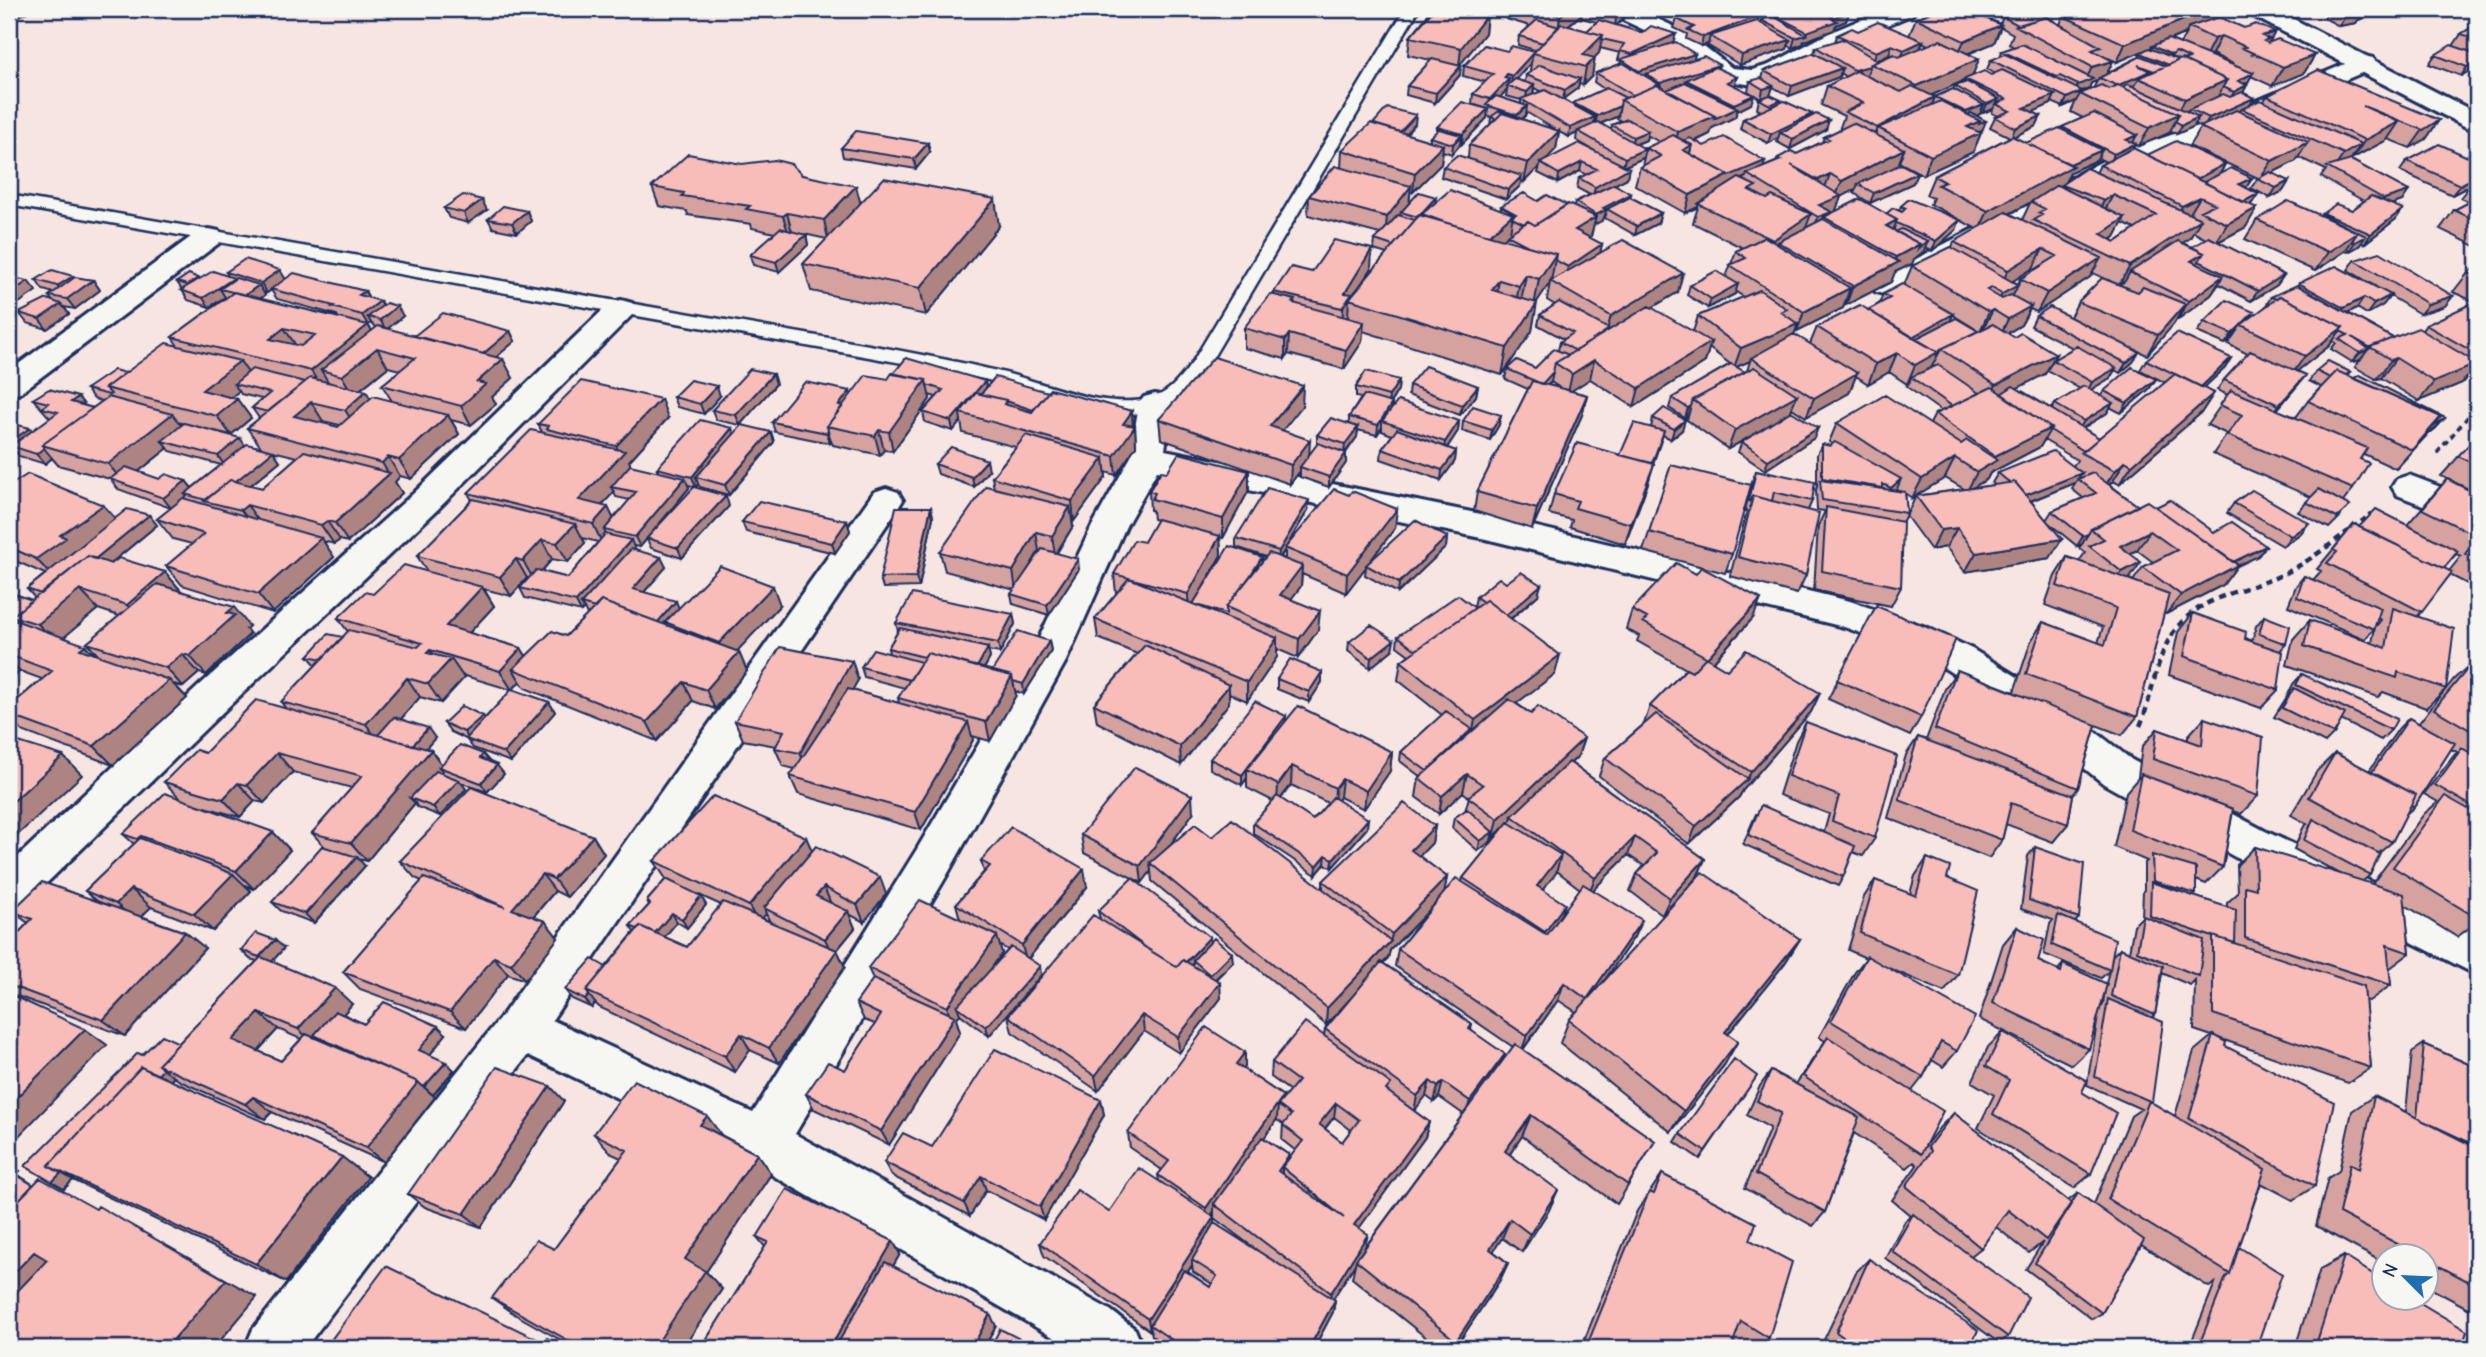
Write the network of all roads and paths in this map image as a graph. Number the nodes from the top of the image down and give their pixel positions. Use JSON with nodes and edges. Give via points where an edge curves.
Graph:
{"nodes":[{"id":1,"x":1412,"y":9,"type":"edge"},
{"id":2,"x":1618,"y":9,"type":"edge"},
{"id":3,"x":1905,"y":9,"type":"edge"},
{"id":4,"x":2257,"y":9,"type":"edge"},
{"id":5,"x":2364,"y":63,"type":"junction"},
{"id":6,"x":2477,"y":123,"type":"edge"},
{"id":7,"x":9,"y":200,"type":"edge"},
{"id":8,"x":209,"y":237,"type":"junction"},
{"id":9,"x":1886,"y":286,"type":"edge"},
{"id":10,"x":621,"y":309,"type":"junction"},
{"id":11,"x":9,"y":386,"type":"edge"},
{"id":12,"x":1155,"y":404,"type":"junction"},
{"id":13,"x":2477,"y":406,"type":"edge"},
{"id":14,"x":1147,"y":458,"type":"junction"},
{"id":15,"x":2409,"y":486,"type":"junction"},
{"id":16,"x":886,"y":499,"type":"dead end"},
{"id":17,"x":2477,"y":514,"type":"edge"},
{"id":18,"x":2118,"y":772,"type":"junction"},
{"id":19,"x":9,"y":892,"type":"edge"},
{"id":20,"x":2477,"y":955,"type":"edge"},
{"id":21,"x":520,"y":1028,"type":"junction"},
{"id":22,"x":763,"y":1143,"type":"junction"},
{"id":23,"x":272,"y":1348,"type":"edge"},
{"id":24,"x":1116,"y":1348,"type":"edge"}],
"edges":[{"from":1,"to":12,"type":"lane","via":[[1218,337],[1182,387]]},
{"from":2,"to":3,"type":"street","via":[[1678,37],[1725,74],[1753,78]]},
{"from":4,"to":5,"type":"street"},
{"from":5,"to":6,"type":"street"},
{"from":5,"to":9,"type":"street","via":[[2204,132],[2127,159]]},
{"from":7,"to":8,"type":"lane"},
{"from":8,"to":10,"type":"lane"},
{"from":8,"to":11,"type":"street"},
{"from":10,"to":12,"type":"lane","via":[[869,351],[999,377],[1088,401],[1124,407]]},
{"from":10,"to":19,"type":"street","via":[[426,501]]},
{"from":12,"to":14,"type":"street"},
{"from":13,"to":15,"type":"path"},
{"from":14,"to":18,"type":"street","via":[[1486,527],[1850,615],[1959,659],[2038,709]]},
{"from":14,"to":22,"type":"street","via":[[1109,526],[1047,662]]},
{"from":15,"to":17,"type":"street"},
{"from":15,"to":18,"type":"path","via":[[2284,574],[2218,598],[2191,614],[2173,632],[2150,707]]},
{"from":16,"to":21,"type":"street"},
{"from":18,"to":20,"type":"street","via":[[2250,844]]},
{"from":21,"to":22,"type":"street"},
{"from":21,"to":23,"type":"street"},
{"from":22,"to":24,"type":"street","via":[[1091,1329]]}]}
